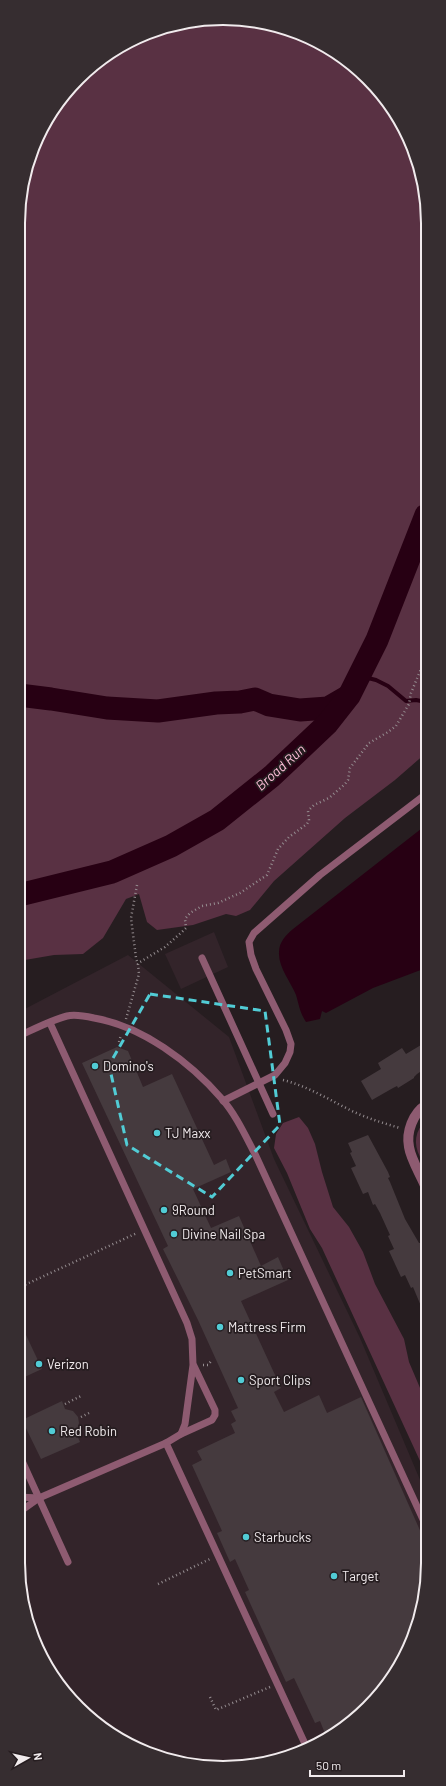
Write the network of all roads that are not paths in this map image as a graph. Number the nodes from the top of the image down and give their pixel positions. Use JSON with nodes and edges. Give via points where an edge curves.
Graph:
{"nodes":[{"id":1,"x":421,"y":798,"type":"edge"},
{"id":2,"x":202,"y":958,"type":"dead end"},
{"id":3,"x":50,"y":1023,"type":"junction"},
{"id":4,"x":25,"y":1033,"type":"edge"},
{"id":5,"x":259,"y":1083,"type":"junction"},
{"id":6,"x":223,"y":1101,"type":"junction"},
{"id":7,"x":421,"y":1110,"type":"edge"},
{"id":8,"x":273,"y":1114,"type":"dead end"},
{"id":9,"x":421,"y":1176,"type":"edge"},
{"id":10,"x":194,"y":1365,"type":"junction"},
{"id":11,"x":181,"y":1434,"type":"junction"},
{"id":12,"x":166,"y":1443,"type":"junction"},
{"id":13,"x":25,"y":1467,"type":"edge"},
{"id":14,"x":25,"y":1498,"type":"edge"},
{"id":15,"x":39,"y":1498,"type":"junction"},
{"id":16,"x":25,"y":1507,"type":"edge"},
{"id":17,"x":421,"y":1515,"type":"edge"},
{"id":18,"x":68,"y":1562,"type":"dead end"},
{"id":19,"x":305,"y":1744,"type":"edge"}],
"edges":[{"from":1,"to":5,"type":"lane","via":[[320,875],[254,933],[249,942],[251,955],[291,1044],[285,1063],[278,1072]]},
{"from":2,"to":5,"type":"lane"},
{"from":3,"to":4,"type":"lane"},
{"from":3,"to":6,"type":"lane","via":[[66,1016],[80,1015],[124,1025],[178,1058],[200,1076]]},
{"from":3,"to":10,"type":"lane","via":[[187,1323],[192,1339]]},
{"from":5,"to":6,"type":"lane"},
{"from":5,"to":8,"type":"lane"},
{"from":6,"to":17,"type":"lane","via":[[240,1125],[255,1154]]},
{"from":7,"to":9,"type":"street","via":[[414,1117],[409,1130],[409,1147]]},
{"from":10,"to":11,"type":"lane","via":[[185,1424]]},
{"from":10,"to":11,"type":"lane","via":[[215,1415],[212,1420]]},
{"from":11,"to":12,"type":"lane"},
{"from":12,"to":15,"type":"lane"},
{"from":12,"to":19,"type":"lane"},
{"from":13,"to":15,"type":"lane"},
{"from":14,"to":15,"type":"lane"},
{"from":15,"to":16,"type":"lane"},
{"from":15,"to":18,"type":"lane"}]}
